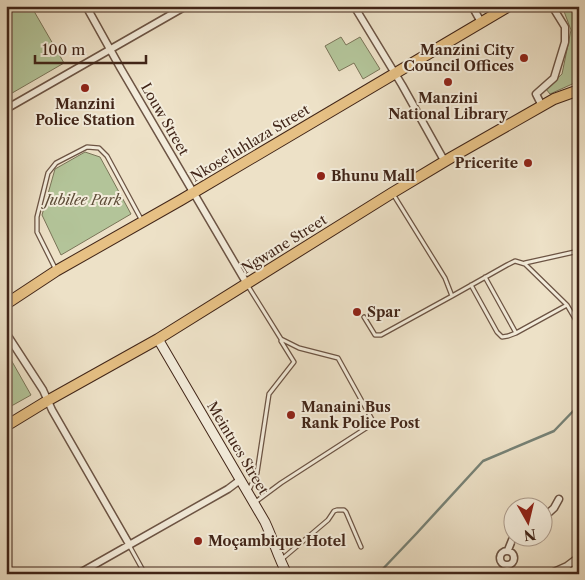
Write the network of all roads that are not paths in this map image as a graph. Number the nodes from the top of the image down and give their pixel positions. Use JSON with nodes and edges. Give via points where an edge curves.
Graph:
{"nodes":[{"id":1,"x":86,"y":6,"type":"edge"},
{"id":2,"x":186,"y":6,"type":"edge"},
{"id":3,"x":354,"y":6,"type":"edge"},
{"id":4,"x":472,"y":6,"type":"edge"},
{"id":5,"x":552,"y":6,"type":"edge"},
{"id":6,"x":505,"y":7,"type":"edge"},
{"id":7,"x":481,"y":22,"type":"junction"},
{"id":8,"x":110,"y":49,"type":"junction"},
{"id":9,"x":394,"y":74,"type":"junction"},
{"id":10,"x":579,"y":90,"type":"edge"},
{"id":11,"x":542,"y":106,"type":"junction"},
{"id":12,"x":6,"y":110,"type":"edge"},
{"id":13,"x":445,"y":162,"type":"junction"},
{"id":14,"x":194,"y":193,"type":"junction"},
{"id":15,"x":392,"y":193,"type":"junction"},
{"id":16,"x":142,"y":222,"type":"junction"},
{"id":17,"x":579,"y":252,"type":"edge"},
{"id":18,"x":524,"y":264,"type":"junction"},
{"id":19,"x":56,"y":271,"type":"junction"},
{"id":20,"x":485,"y":277,"type":"junction"},
{"id":21,"x":247,"y":284,"type":"junction"},
{"id":22,"x":470,"y":285,"type":"junction"},
{"id":23,"x":452,"y":296,"type":"junction"},
{"id":24,"x":6,"y":304,"type":"edge"},
{"id":25,"x":567,"y":305,"type":"junction"},
{"id":26,"x":364,"y":317,"type":"dead end"},
{"id":27,"x":579,"y":322,"type":"edge"},
{"id":28,"x":516,"y":332,"type":"junction"},
{"id":29,"x":6,"y":333,"type":"edge"},
{"id":30,"x":280,"y":339,"type":"junction"},
{"id":31,"x":158,"y":340,"type":"junction"},
{"id":32,"x":47,"y":401,"type":"junction"},
{"id":33,"x":6,"y":426,"type":"edge"},
{"id":34,"x":240,"y":480,"type":"junction"},
{"id":35,"x":248,"y":493,"type":"junction"},
{"id":36,"x":560,"y":499,"type":"dead end"},
{"id":37,"x":254,"y":503,"type":"junction"},
{"id":38,"x":552,"y":510,"type":"edge"},
{"id":39,"x":129,"y":544,"type":"junction"},
{"id":40,"x":361,"y":547,"type":"dead end"},
{"id":41,"x":508,"y":550,"type":"joint"},
{"id":42,"x":280,"y":560,"type":"junction"},
{"id":43,"x":575,"y":560,"type":"dead end"},
{"id":44,"x":506,"y":565,"type":"junction"},
{"id":45,"x":78,"y":574,"type":"edge"},
{"id":46,"x":145,"y":574,"type":"edge"},
{"id":47,"x":287,"y":574,"type":"edge"},
{"id":48,"x":506,"y":574,"type":"edge"},
{"id":49,"x":548,"y":574,"type":"edge"}],
"edges":[{"from":1,"to":8,"type":"street","name":"Louw Street"},
{"from":2,"to":8,"type":"street"},
{"from":3,"to":9,"type":"street"},
{"from":4,"to":7,"type":"street"},
{"from":5,"to":11,"type":"street","via":[[565,27],[565,42],[554,78],[536,94]]},
{"from":6,"to":7,"type":"main road","name":"Nkose'luhlaza Street"},
{"from":7,"to":9,"type":"main road","name":"Nkose'luhlaza Street"},
{"from":8,"to":12,"type":"street"},
{"from":8,"to":14,"type":"street","name":"Louw Street"},
{"from":9,"to":13,"type":"street"},
{"from":9,"to":14,"type":"main road","name":"Nkose'luhlaza Street"},
{"from":10,"to":11,"type":"main road","name":"Ngwane Street"},
{"from":11,"to":13,"type":"main road","name":"Ngwane Street"},
{"from":13,"to":15,"type":"main road","name":"Ngwane Street"},
{"from":14,"to":16,"type":"main road","name":"Nkose'luhlaza Street"},
{"from":14,"to":21,"type":"street","name":"Louw Street"},
{"from":15,"to":21,"type":"main road","name":"Ngwane Street"},
{"from":15,"to":23,"type":"lane"},
{"from":16,"to":19,"type":"main road","name":"Nkose'luhlaza Street"},
{"from":16,"to":19,"type":"lane","via":[[100,148],[88,147],[56,163],[48,173],[37,217],[37,232]]},
{"from":17,"to":18,"type":"lane"},
{"from":18,"to":20,"type":"lane","via":[[515,261]]},
{"from":18,"to":25,"type":"lane"},
{"from":19,"to":24,"type":"main road","name":"Nkose'luhlaza Street"},
{"from":20,"to":22,"type":"lane"},
{"from":20,"to":28,"type":"lane"},
{"from":21,"to":30,"type":"lane"},
{"from":21,"to":31,"type":"main road","name":"Ngwane Street"},
{"from":22,"to":23,"type":"lane"},
{"from":22,"to":28,"type":"lane","via":[[497,332],[502,337]]},
{"from":23,"to":26,"type":"lane","via":[[378,336]]},
{"from":25,"to":27,"type":"lane"},
{"from":25,"to":28,"type":"lane"},
{"from":29,"to":32,"type":"street"},
{"from":30,"to":35,"type":"lane","via":[[294,362],[269,394],[257,473]]},
{"from":30,"to":37,"type":"lane","via":[[298,348],[338,358],[374,423]]},
{"from":31,"to":32,"type":"main road","name":"Ngwane Street"},
{"from":31,"to":34,"type":"street","name":"Meintues Street"},
{"from":32,"to":33,"type":"main road","name":"Ngwane Street"},
{"from":32,"to":39,"type":"street"},
{"from":34,"to":35,"type":"street","name":"Meintues Street"},
{"from":34,"to":39,"type":"street"},
{"from":35,"to":37,"type":"street","name":"Meintues Street"},
{"from":36,"to":38,"type":"street"},
{"from":37,"to":42,"type":"street","name":"Meintues Street"},
{"from":39,"to":45,"type":"street"},
{"from":39,"to":46,"type":"lane"},
{"from":40,"to":42,"type":"lane","via":[[346,512],[337,510]]},
{"from":41,"to":44,"type":"street","via":[[500,557]]},
{"from":41,"to":44,"type":"street","via":[[514,558]]},
{"from":42,"to":47,"type":"street","name":"Meintues Street"},
{"from":43,"to":49,"type":"street"},
{"from":44,"to":48,"type":"street"}]}
